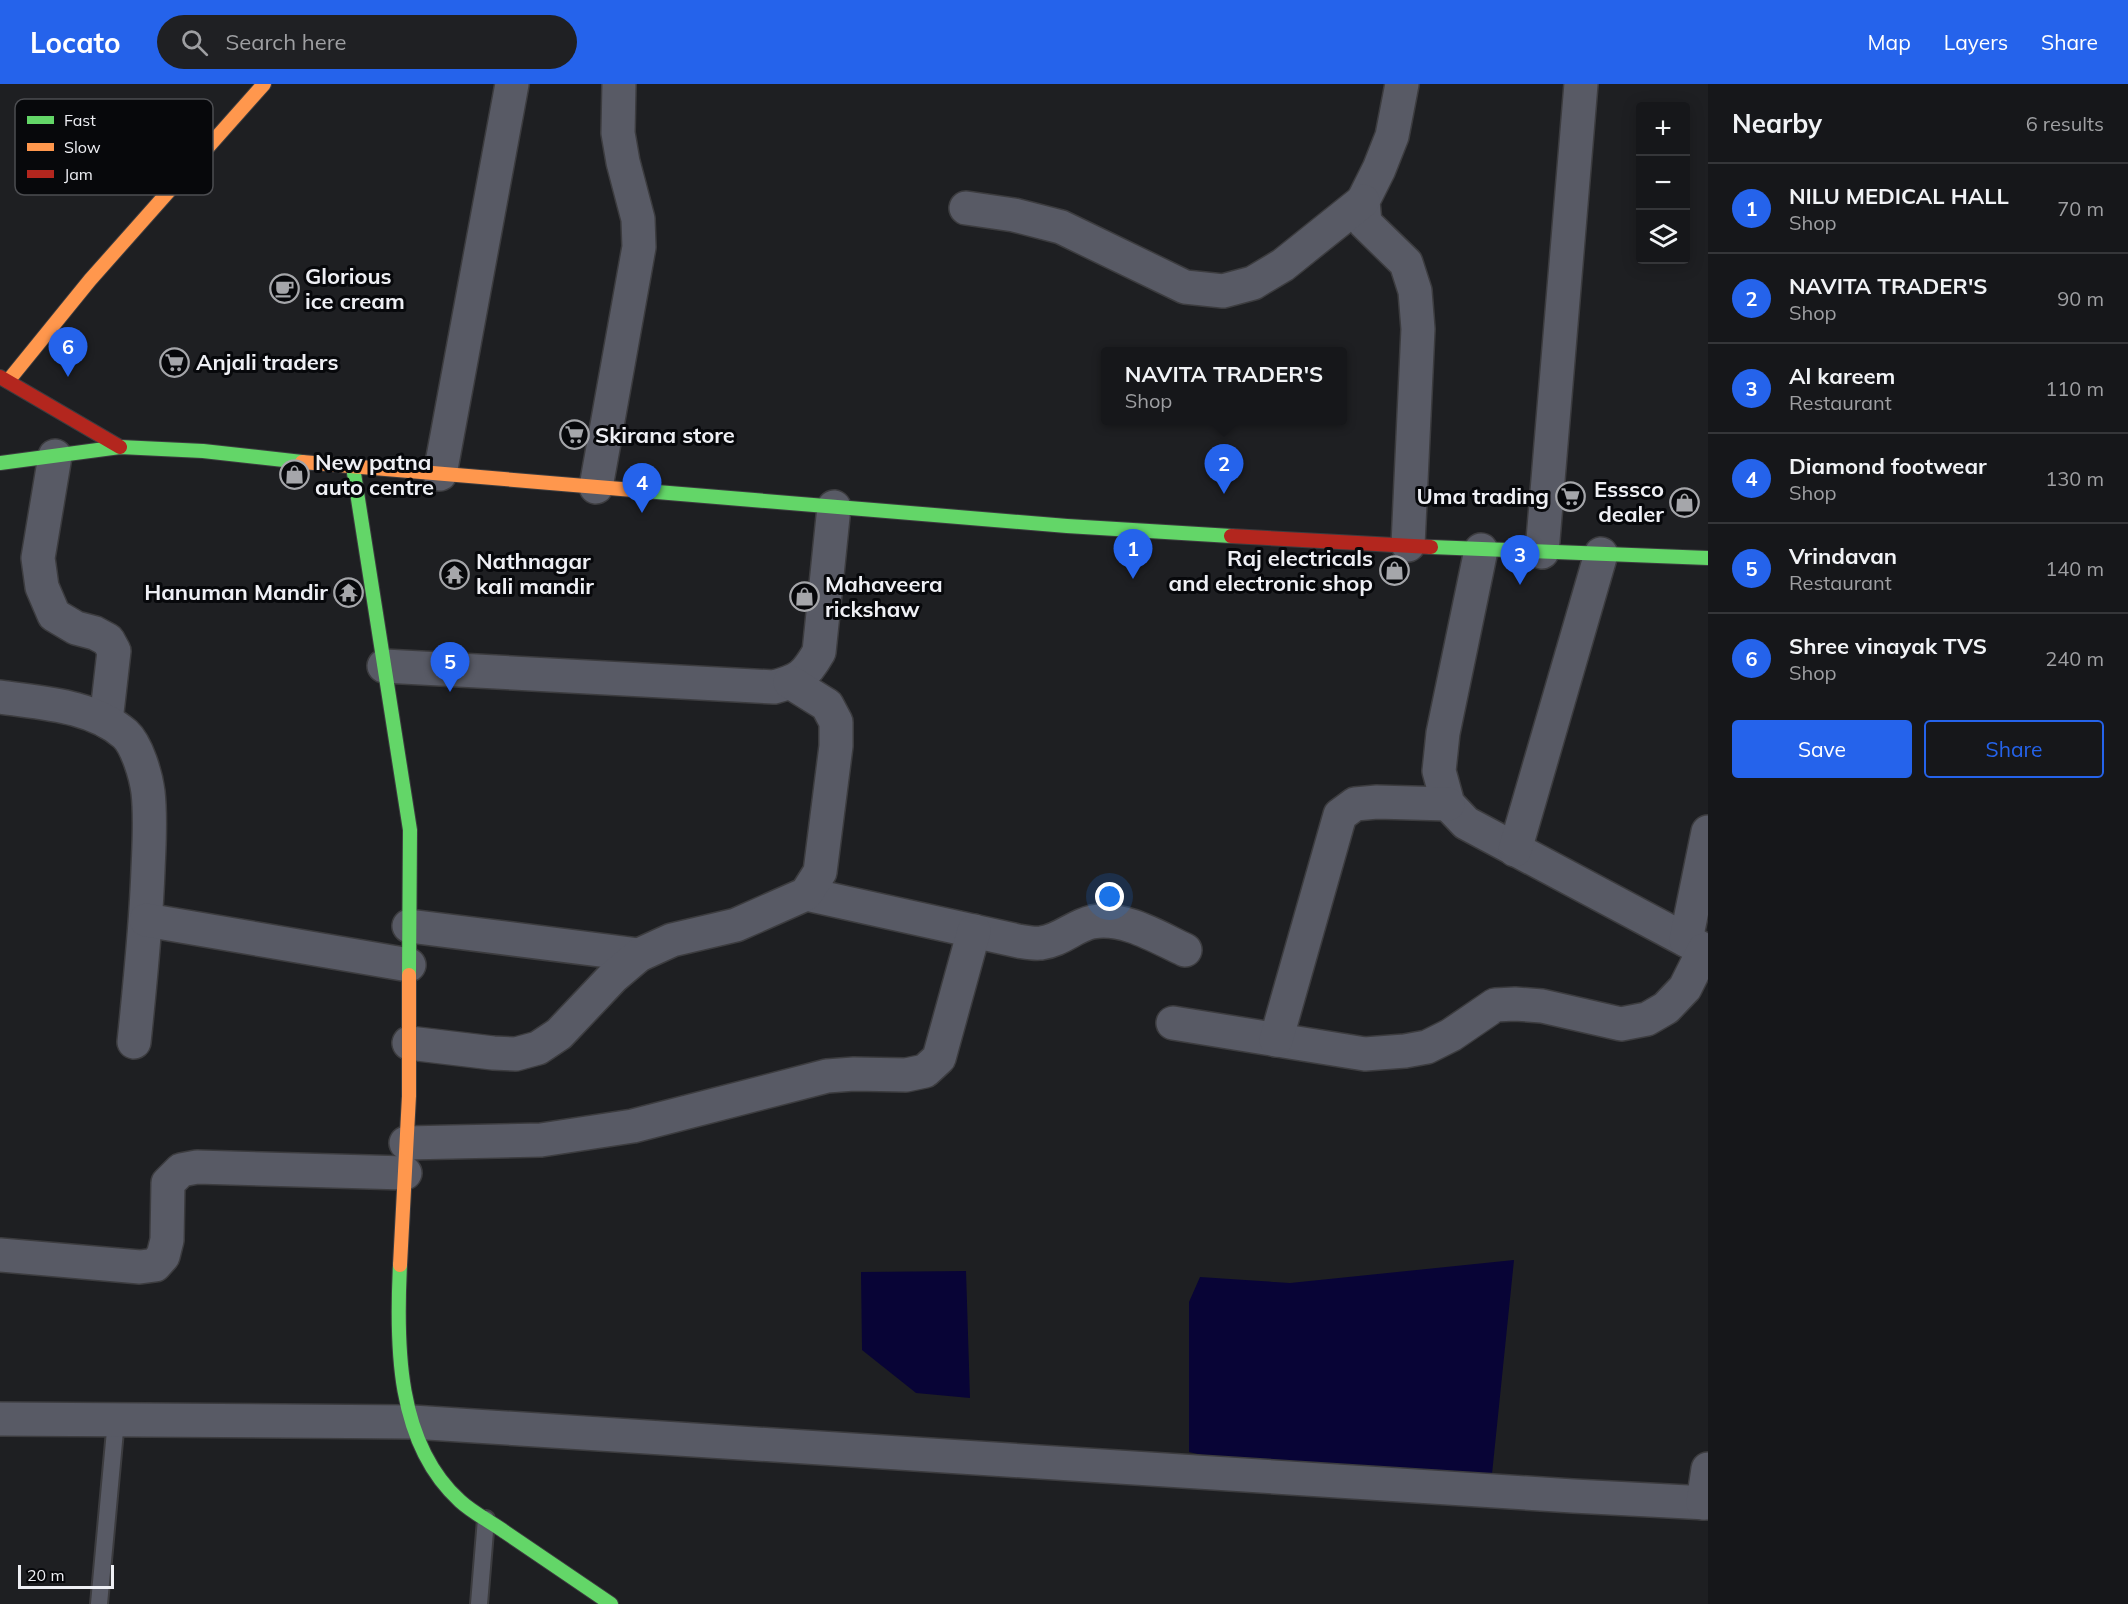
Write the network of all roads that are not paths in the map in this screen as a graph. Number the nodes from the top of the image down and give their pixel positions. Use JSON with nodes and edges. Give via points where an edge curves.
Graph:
{"nodes":[{"id":1,"x":264,"y":84,"type":"edge"},
{"id":2,"x":512,"y":84,"type":"edge"},
{"id":3,"x":619,"y":84,"type":"edge"},
{"id":4,"x":1402,"y":84,"type":"edge"},
{"id":5,"x":1581,"y":84,"type":"edge"},
{"id":6,"x":213,"y":141,"type":"edge"},
{"id":7,"x":165,"y":195,"type":"edge"},
{"id":8,"x":1363,"y":201,"type":"junction"},
{"id":9,"x":966,"y":208,"type":"dead end"},
{"id":10,"x":4,"y":379,"type":"edge"},
{"id":11,"x":120,"y":447,"type":"junction"},
{"id":12,"x":55,"y":456,"type":"junction"},
{"id":13,"x":0,"y":463,"type":"edge"},
{"id":14,"x":353,"y":467,"type":"junction"},
{"id":15,"x":440,"y":474,"type":"junction"},
{"id":16,"x":596,"y":487,"type":"junction"},
{"id":17,"x":834,"y":507,"type":"junction"},
{"id":18,"x":1408,"y":545,"type":"junction"},
{"id":19,"x":1481,"y":550,"type":"junction"},
{"id":20,"x":1542,"y":552,"type":"junction"},
{"id":21,"x":1601,"y":554,"type":"junction"},
{"id":22,"x":1708,"y":558,"type":"edge"},
{"id":23,"x":384,"y":666,"type":"junction"},
{"id":24,"x":790,"y":682,"type":"junction"},
{"id":25,"x":0,"y":697,"type":"edge"},
{"id":26,"x":106,"y":721,"type":"junction"},
{"id":27,"x":1448,"y":804,"type":"junction"},
{"id":28,"x":1708,"y":832,"type":"edge"},
{"id":29,"x":1515,"y":850,"type":"junction"},
{"id":30,"x":806,"y":894,"type":"junction"},
{"id":31,"x":146,"y":920,"type":"junction"},
{"id":32,"x":410,"y":926,"type":"junction"},
{"id":33,"x":974,"y":931,"type":"junction"},
{"id":34,"x":1699,"y":948,"type":"edge"},
{"id":35,"x":1185,"y":950,"type":"dead end"},
{"id":36,"x":639,"y":955,"type":"junction"},
{"id":37,"x":409,"y":964,"type":"junction"},
{"id":38,"x":1173,"y":1023,"type":"dead end"},
{"id":39,"x":1276,"y":1040,"type":"junction"},
{"id":40,"x":134,"y":1042,"type":"dead end"},
{"id":41,"x":409,"y":1043,"type":"junction"},
{"id":42,"x":405,"y":1158,"type":"junction"},
{"id":43,"x":0,"y":1255,"type":"edge"},
{"id":44,"x":0,"y":1419,"type":"edge"},
{"id":45,"x":116,"y":1420,"type":"junction"},
{"id":46,"x":412,"y":1422,"type":"junction"},
{"id":47,"x":1708,"y":1469,"type":"edge"},
{"id":48,"x":1706,"y":1503,"type":"edge"},
{"id":49,"x":486,"y":1519,"type":"junction"},
{"id":50,"x":99,"y":1604,"type":"edge"},
{"id":51,"x":479,"y":1604,"type":"edge"},
{"id":52,"x":611,"y":1604,"type":"edge"}],
"edges":[{"from":1,"to":6,"type":"main road"},
{"from":2,"to":15,"type":"street"},
{"from":3,"to":16,"type":"street","via":[[618,132],[638,219],[639,247]]},
{"from":4,"to":8,"type":"street","via":[[1392,136]]},
{"from":5,"to":20,"type":"street"},
{"from":7,"to":10,"type":"main road"},
{"from":8,"to":9,"type":"street","via":[[1283,265],[1253,283],[1223,291],[1185,287],[1061,227]]},
{"from":8,"to":18,"type":"street","via":[[1365,223],[1406,263],[1415,291],[1418,329]]},
{"from":10,"to":11,"type":"main road"},
{"from":11,"to":12,"type":"main road"},
{"from":11,"to":14,"type":"main road","via":[[203,451]]},
{"from":12,"to":13,"type":"main road"},
{"from":12,"to":26,"type":"street","via":[[38,558],[42,587],[54,615],[108,640],[114,651]]},
{"from":14,"to":15,"type":"main road"},
{"from":14,"to":23,"type":"main road"},
{"from":15,"to":16,"type":"main road"},
{"from":16,"to":17,"type":"main road"},
{"from":17,"to":18,"type":"main road","via":[[1066,526]]},
{"from":17,"to":24,"type":"street","via":[[819,652],[808,672]]},
{"from":18,"to":19,"type":"main road"},
{"from":19,"to":20,"type":"main road"},
{"from":19,"to":27,"type":"street","via":[[1443,733],[1439,771]]},
{"from":20,"to":21,"type":"main road"},
{"from":21,"to":22,"type":"main road"},
{"from":21,"to":29,"type":"street"},
{"from":23,"to":24,"type":"street","via":[[774,687]]},
{"from":23,"to":32,"type":"main road","via":[[410,830]]},
{"from":24,"to":30,"type":"street","via":[[827,705],[836,722],[820,872]]},
{"from":25,"to":26,"type":"street","via":[[74,709]]},
{"from":26,"to":31,"type":"street","via":[[127,735],[140,759],[148,791]]},
{"from":27,"to":29,"type":"street","via":[[1466,823]]},
{"from":27,"to":39,"type":"street","via":[[1355,804],[1340,815]]},
{"from":28,"to":34,"type":"street"},
{"from":29,"to":34,"type":"street"},
{"from":30,"to":33,"type":"street"},
{"from":30,"to":36,"type":"street","via":[[736,925],[672,940]]},
{"from":31,"to":37,"type":"street"},
{"from":31,"to":40,"type":"street"},
{"from":32,"to":36,"type":"street"},
{"from":32,"to":37,"type":"main road"},
{"from":33,"to":35,"type":"street","via":[[1040,944],[1093,922],[1109,922],[1133,926]]},
{"from":33,"to":42,"type":"street","via":[[939,1058],[925,1071],[906,1075],[827,1076],[633,1126]]},
{"from":34,"to":39,"type":"street","via":[[1685,988],[1666,1008],[1647,1019],[1621,1024],[1542,1006],[1495,1005],[1451,1035],[1405,1052],[1365,1054]]},
{"from":36,"to":41,"type":"street","via":[[559,1034],[538,1048],[516,1054]]},
{"from":37,"to":41,"type":"main road"},
{"from":38,"to":39,"type":"street"},
{"from":41,"to":42,"type":"main road"},
{"from":42,"to":43,"type":"street","via":[[181,1170],[168,1183],[167,1240],[163,1256],[155,1265]]},
{"from":42,"to":46,"type":"main road","via":[[397,1318],[401,1370]]},
{"from":44,"to":45,"type":"street"},
{"from":45,"to":46,"type":"street"},
{"from":45,"to":50,"type":"lane"},
{"from":46,"to":48,"type":"street"},
{"from":46,"to":49,"type":"main road","via":[[431,1466],[460,1501]]},
{"from":47,"to":48,"type":"street"},
{"from":49,"to":51,"type":"lane"},
{"from":49,"to":52,"type":"main road"}]}
